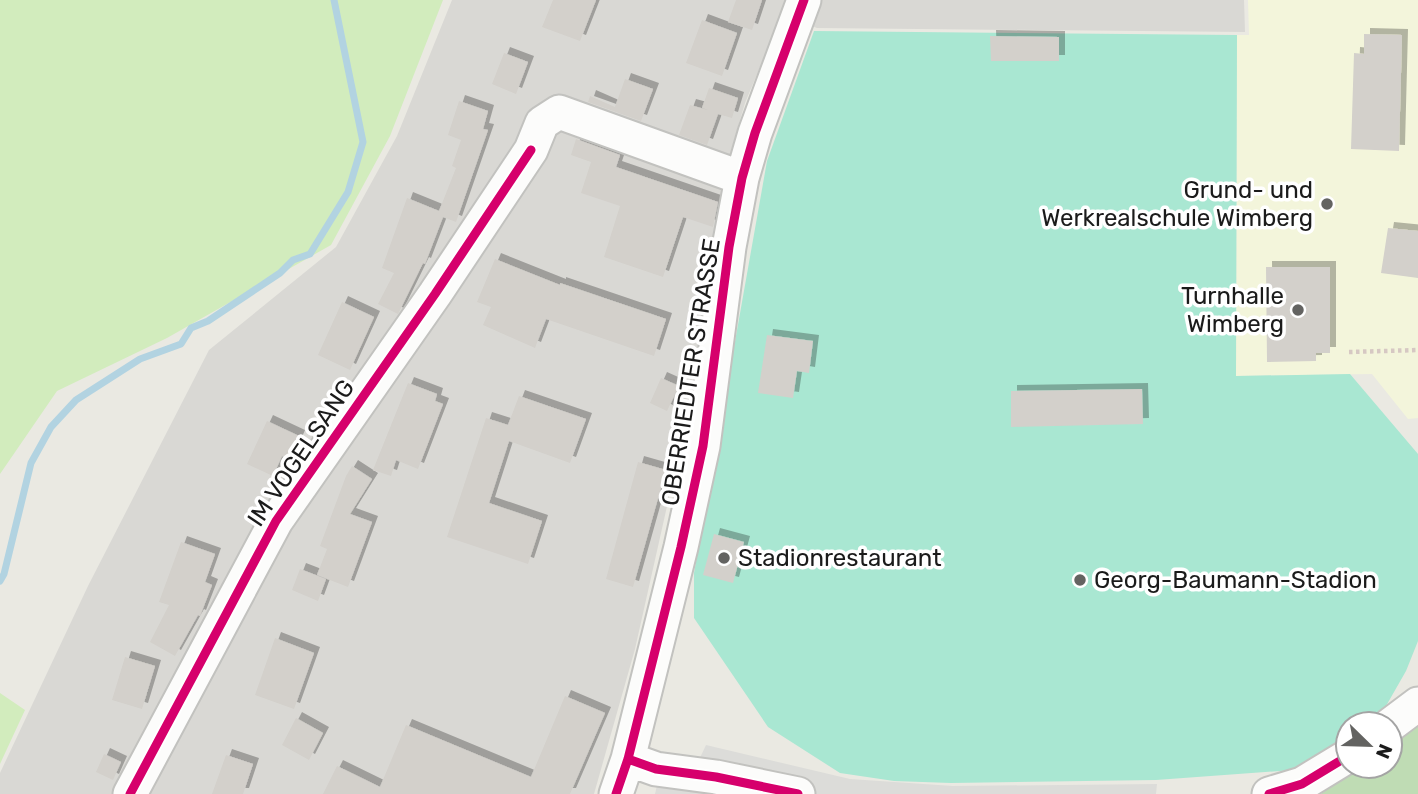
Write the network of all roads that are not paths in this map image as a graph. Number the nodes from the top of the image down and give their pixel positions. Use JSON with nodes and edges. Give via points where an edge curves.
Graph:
{"nodes":[{"id":1,"x":804,"y":0,"type":"edge"},
{"id":2,"x":742,"y":178,"type":"junction"},
{"id":3,"x":628,"y":759,"type":"junction"},
{"id":4,"x":1334,"y":765,"type":"edge"},
{"id":5,"x":130,"y":794,"type":"edge"},
{"id":6,"x":616,"y":794,"type":"edge"},
{"id":7,"x":797,"y":794,"type":"edge"},
{"id":8,"x":1269,"y":794,"type":"edge"}],
"edges":[{"from":1,"to":2,"type":"street","name":"OBERRIEDTER STRASSE"},
{"from":2,"to":3,"type":"street","name":"OBERRIEDTER STRASSE","via":[[703,446]]},
{"from":2,"to":5,"type":"street","name":"IM VOGELSANG","via":[[559,112],[542,124],[531,150],[435,294],[276,521]]},
{"from":3,"to":6,"type":"street","name":"OBERRIEDTER STRASSE"},
{"from":3,"to":7,"type":"street","via":[[656,769]]},
{"from":4,"to":8,"type":"street","via":[[1302,784]]}]}
